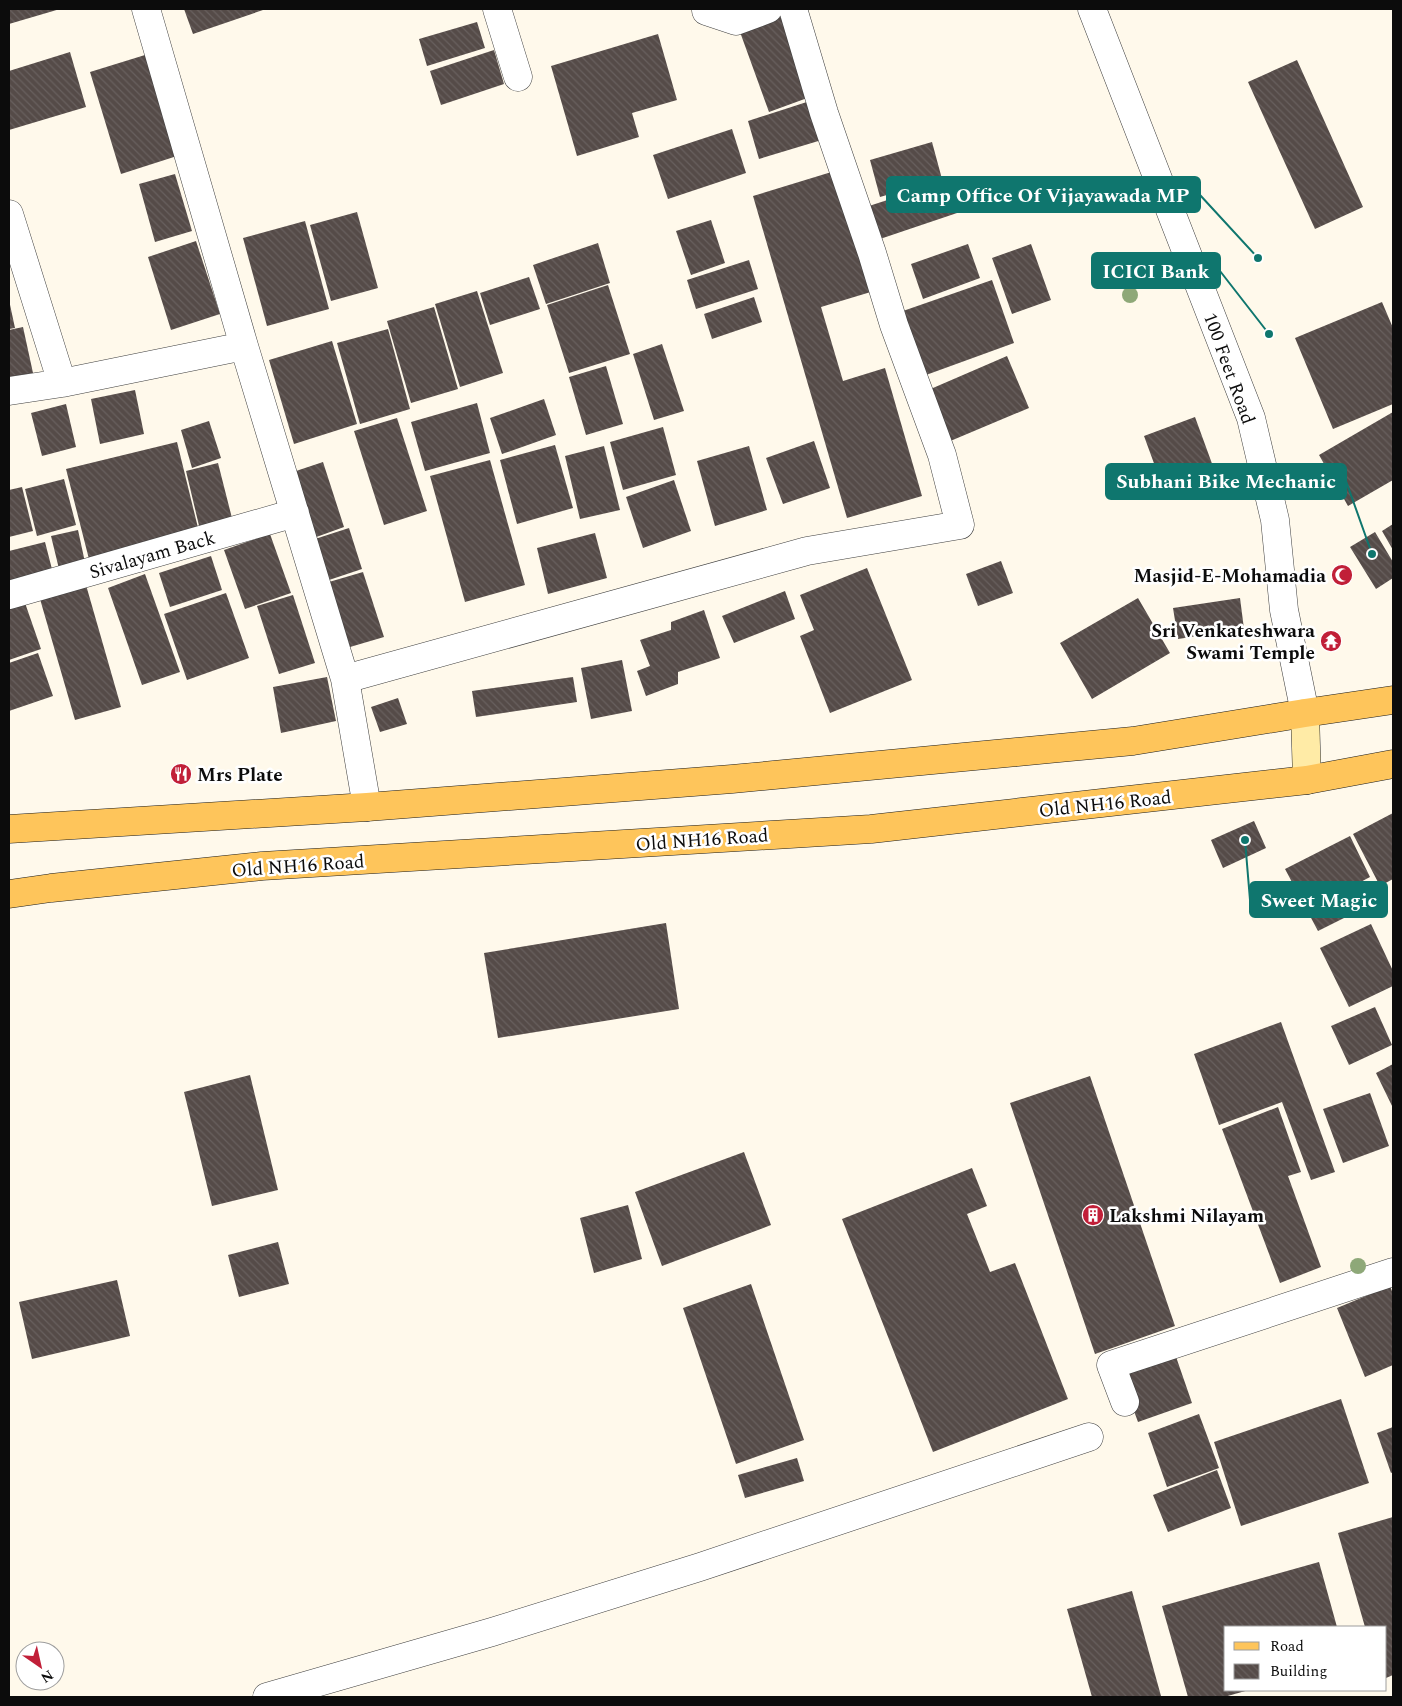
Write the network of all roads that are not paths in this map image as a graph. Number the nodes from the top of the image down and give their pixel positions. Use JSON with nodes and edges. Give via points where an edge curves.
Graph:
{"nodes":[{"id":1,"x":146,"y":9,"type":"edge"},
{"id":2,"x":497,"y":9,"type":"edge"},
{"id":3,"x":706,"y":9,"type":"edge"},
{"id":4,"x":768,"y":9,"type":"edge"},
{"id":5,"x":793,"y":9,"type":"edge"},
{"id":6,"x":1092,"y":9,"type":"edge"},
{"id":7,"x":518,"y":77,"type":"dead end"},
{"id":8,"x":9,"y":214,"type":"edge"},
{"id":9,"x":244,"y":346,"type":"junction"},
{"id":10,"x":62,"y":383,"type":"junction"},
{"id":11,"x":9,"y":391,"type":"edge"},
{"id":12,"x":295,"y":513,"type":"junction"},
{"id":13,"x":9,"y":595,"type":"edge"},
{"id":14,"x":346,"y":679,"type":"junction"},
{"id":15,"x":1393,"y":700,"type":"edge"},
{"id":16,"x":1305,"y":713,"type":"junction"},
{"id":17,"x":1393,"y":764,"type":"edge"},
{"id":18,"x":1307,"y":780,"type":"junction"},
{"id":19,"x":367,"y":807,"type":"junction"},
{"id":20,"x":9,"y":829,"type":"edge"},
{"id":21,"x":9,"y":894,"type":"edge"},
{"id":22,"x":1393,"y":1272,"type":"edge"},
{"id":23,"x":1125,"y":1402,"type":"dead end"},
{"id":24,"x":1089,"y":1437,"type":"dead end"},
{"id":25,"x":267,"y":1697,"type":"edge"}],
"edges":[{"from":1,"to":9,"type":"street"},
{"from":2,"to":7,"type":"street"},
{"from":3,"to":4,"type":"street","via":[[736,21]]},
{"from":5,"to":14,"type":"street","via":[[894,325],[942,455],[960,525],[807,551]]},
{"from":6,"to":16,"type":"street","name":"100 Feet Road","via":[[1251,418],[1275,520],[1284,610]]},
{"from":8,"to":10,"type":"street"},
{"from":9,"to":10,"type":"street"},
{"from":9,"to":12,"type":"street"},
{"from":10,"to":11,"type":"street"},
{"from":12,"to":13,"type":"street","name":"Sivalayam Back"},
{"from":12,"to":14,"type":"street"},
{"from":14,"to":19,"type":"street"},
{"from":15,"to":16,"type":"main road"},
{"from":16,"to":18,"type":"main road"},
{"from":16,"to":19,"type":"main road","via":[[1123,742],[732,779]]},
{"from":17,"to":18,"type":"main road","name":"Old NH16 Road"},
{"from":18,"to":21,"type":"main road","name":"Old NH16 Road","via":[[871,829],[262,866]]},
{"from":19,"to":20,"type":"main road"},
{"from":22,"to":23,"type":"street","via":[[1111,1365]]},
{"from":24,"to":25,"type":"street","via":[[681,1573]]}]}
